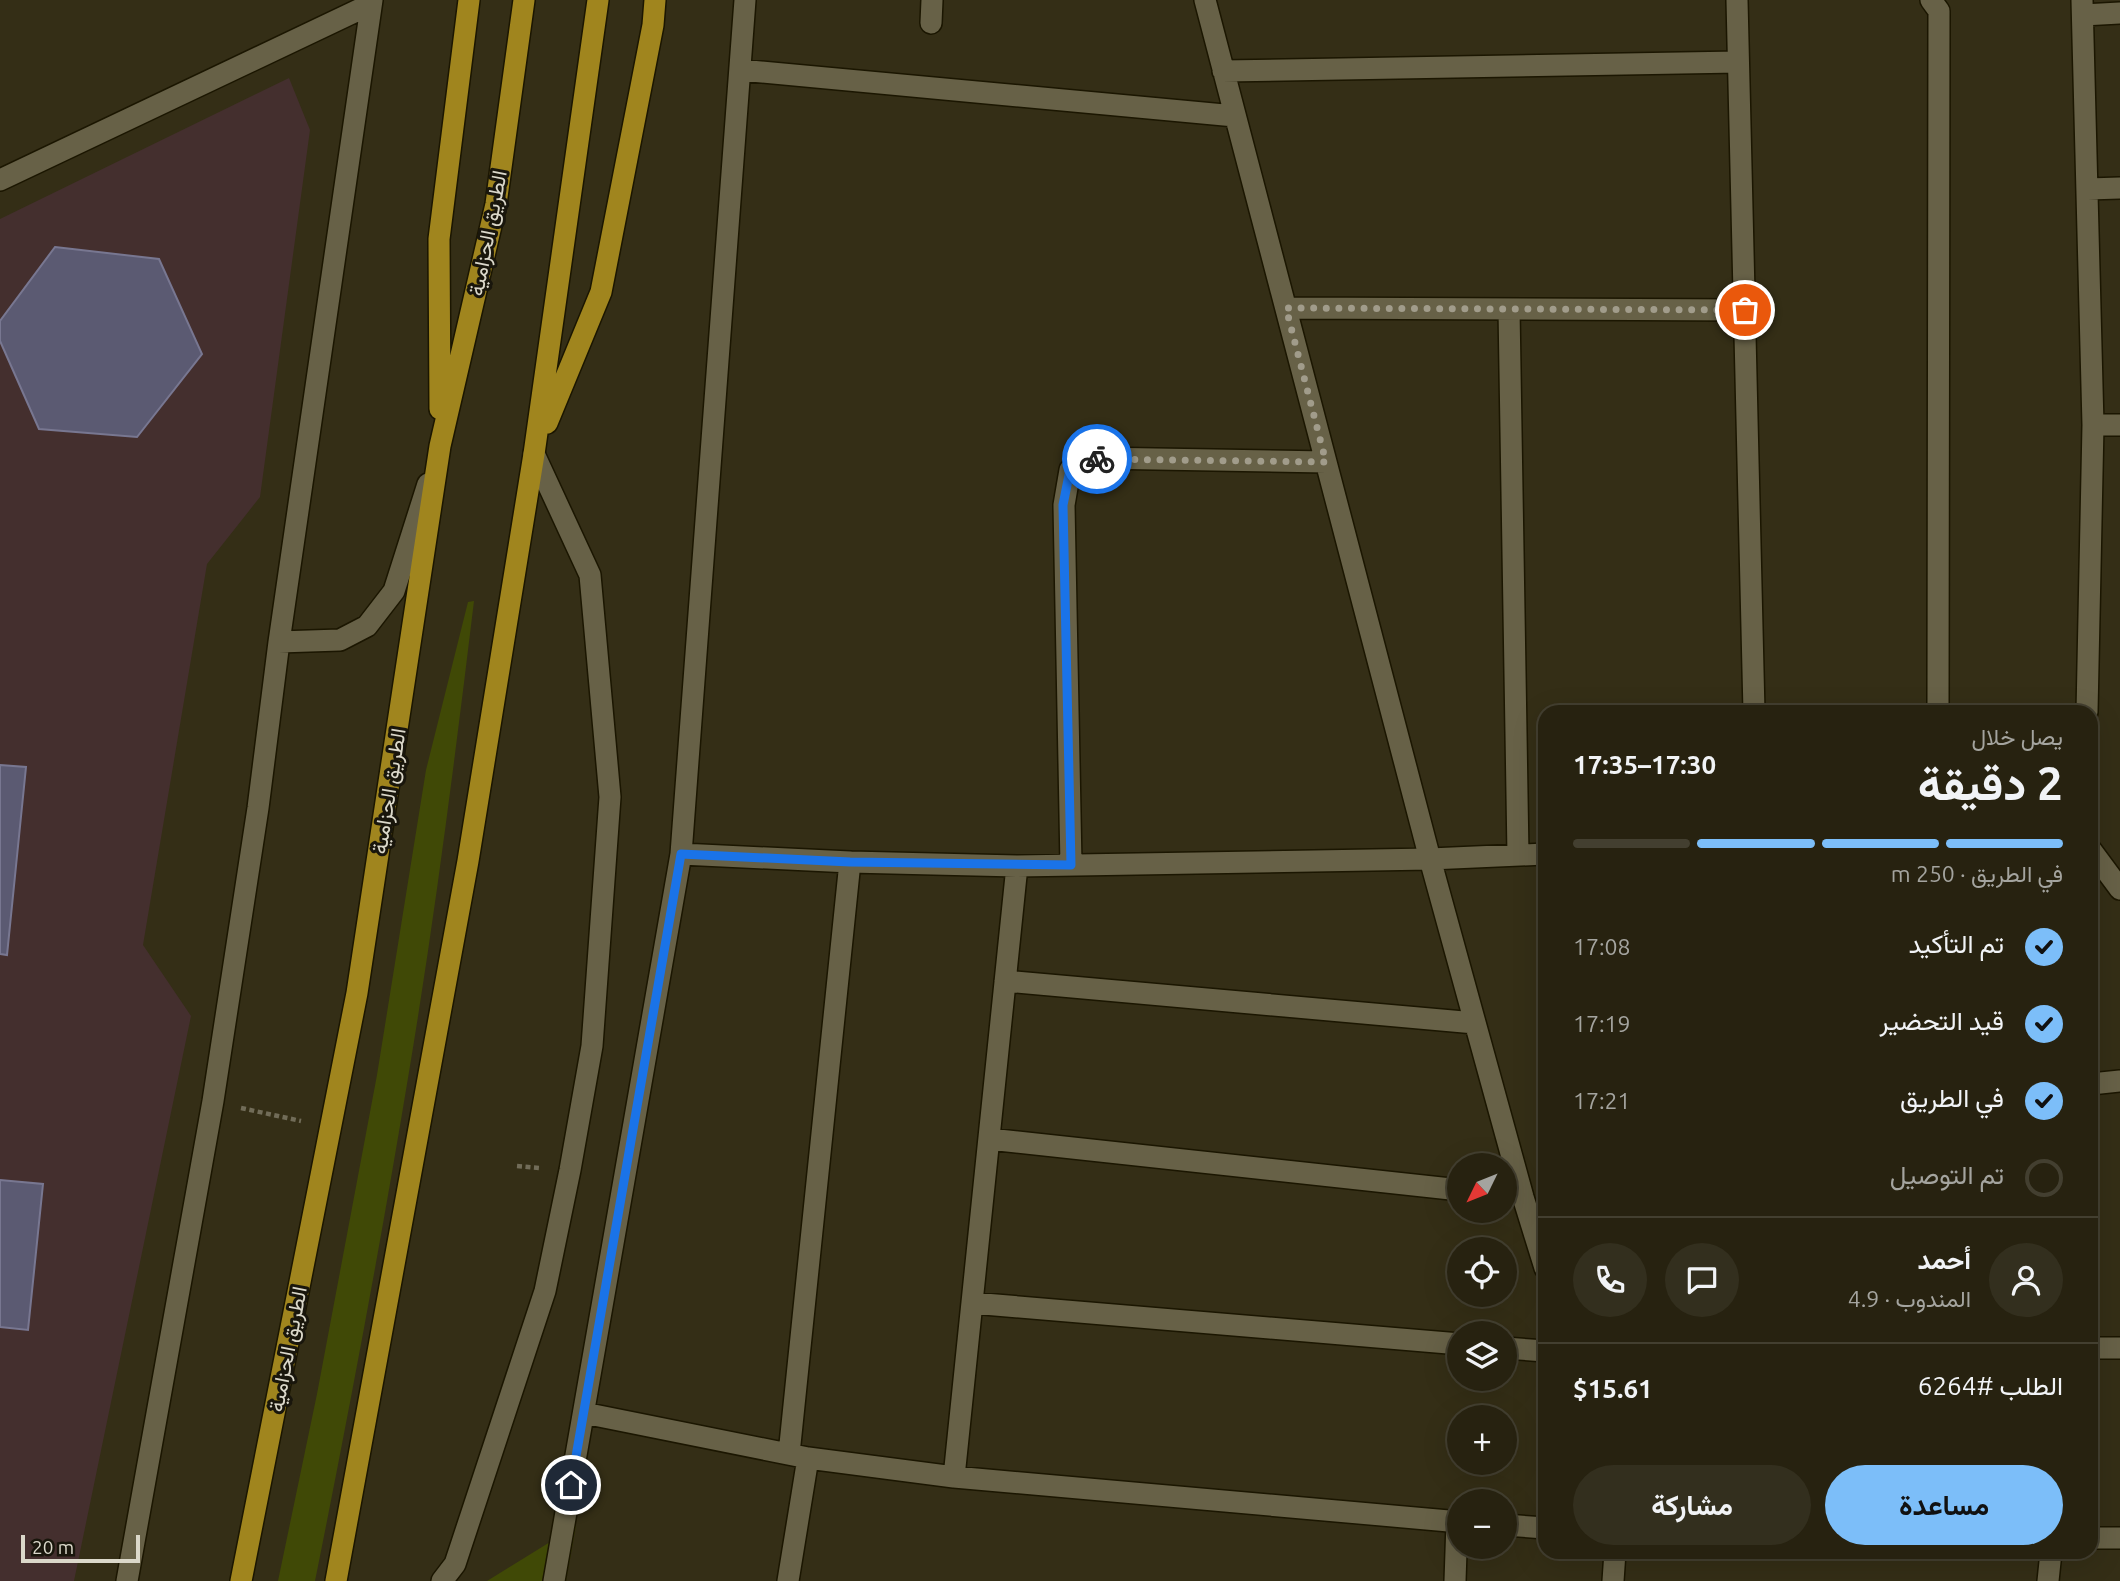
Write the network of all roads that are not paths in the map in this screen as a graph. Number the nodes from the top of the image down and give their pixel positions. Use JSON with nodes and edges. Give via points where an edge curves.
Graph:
{"nodes":[{"id":1,"x":469,"y":0,"type":"edge"},
{"id":2,"x":524,"y":0,"type":"edge"},
{"id":3,"x":598,"y":0,"type":"edge"},
{"id":4,"x":655,"y":0,"type":"edge"},
{"id":5,"x":745,"y":0,"type":"edge"},
{"id":6,"x":932,"y":0,"type":"edge"},
{"id":7,"x":1205,"y":0,"type":"edge"},
{"id":8,"x":1737,"y":0,"type":"edge"},
{"id":9,"x":1931,"y":0,"type":"edge"},
{"id":10,"x":372,"y":2,"type":"edge"},
{"id":11,"x":2083,"y":8,"type":"edge"},
{"id":12,"x":2120,"y":13,"type":"edge"},
{"id":13,"x":931,"y":23,"type":"dead end"},
{"id":14,"x":1738,"y":62,"type":"junction"},
{"id":15,"x":740,"y":70,"type":"junction"},
{"id":16,"x":1223,"y":71,"type":"junction"},
{"id":17,"x":1235,"y":116,"type":"junction"},
{"id":18,"x":0,"y":180,"type":"edge"},
{"id":19,"x":2120,"y":188,"type":"edge"},
{"id":20,"x":2088,"y":189,"type":"junction"},
{"id":21,"x":1286,"y":308,"type":"junction"},
{"id":22,"x":1509,"y":309,"type":"junction"},
{"id":23,"x":1745,"y":310,"type":"junction"},
{"id":24,"x":2093,"y":425,"type":"junction"},
{"id":25,"x":2120,"y":425,"type":"edge"},
{"id":26,"x":440,"y":446,"type":"junction"},
{"id":27,"x":534,"y":454,"type":"junction"},
{"id":28,"x":1326,"y":462,"type":"junction"},
{"id":29,"x":279,"y":642,"type":"junction"},
{"id":30,"x":1755,"y":705,"type":"edge"},
{"id":31,"x":1938,"y":705,"type":"edge"},
{"id":32,"x":2087,"y":705,"type":"edge"},
{"id":33,"x":681,"y":854,"type":"junction"},
{"id":34,"x":1538,"y":854,"type":"edge"},
{"id":35,"x":1518,"y":855,"type":"junction"},
{"id":36,"x":1430,"y":859,"type":"junction"},
{"id":37,"x":2098,"y":859,"type":"edge"},
{"id":38,"x":850,"y":862,"type":"junction"},
{"id":39,"x":1071,"y":865,"type":"junction"},
{"id":40,"x":1017,"y":866,"type":"junction"},
{"id":41,"x":2120,"y":889,"type":"edge"},
{"id":42,"x":1005,"y":981,"type":"junction"},
{"id":43,"x":1475,"y":1023,"type":"junction"},
{"id":44,"x":2120,"y":1082,"type":"edge"},
{"id":45,"x":2098,"y":1084,"type":"edge"},
{"id":46,"x":989,"y":1139,"type":"junction"},
{"id":47,"x":1504,"y":1153,"type":"edge"},
{"id":48,"x":1447,"y":1189,"type":"edge"},
{"id":49,"x":1517,"y":1203,"type":"edge"},
{"id":50,"x":1538,"y":1252,"type":"edge"},
{"id":51,"x":972,"y":1303,"type":"junction"},
{"id":52,"x":1447,"y":1343,"type":"edge"},
{"id":53,"x":2098,"y":1348,"type":"edge"},
{"id":54,"x":2120,"y":1348,"type":"edge"},
{"id":55,"x":1517,"y":1349,"type":"edge"},
{"id":56,"x":1538,"y":1350,"type":"edge"},
{"id":57,"x":584,"y":1413,"type":"junction"},
{"id":58,"x":799,"y":1456,"type":"junction"},
{"id":59,"x":954,"y":1477,"type":"junction"},
{"id":60,"x":1447,"y":1521,"type":"edge"},
{"id":61,"x":1517,"y":1526,"type":"edge"},
{"id":62,"x":1538,"y":1527,"type":"edge"},
{"id":63,"x":2098,"y":1538,"type":"edge"},
{"id":64,"x":2120,"y":1538,"type":"edge"},
{"id":65,"x":1456,"y":1559,"type":"edge"},
{"id":66,"x":1615,"y":1559,"type":"edge"},
{"id":67,"x":2050,"y":1559,"type":"edge"},
{"id":68,"x":127,"y":1581,"type":"edge"},
{"id":69,"x":241,"y":1581,"type":"edge"},
{"id":70,"x":336,"y":1581,"type":"edge"},
{"id":71,"x":442,"y":1581,"type":"edge"},
{"id":72,"x":554,"y":1581,"type":"edge"},
{"id":73,"x":788,"y":1581,"type":"edge"},
{"id":74,"x":1455,"y":1581,"type":"edge"},
{"id":75,"x":1613,"y":1581,"type":"edge"},
{"id":76,"x":2048,"y":1581,"type":"edge"}],
"edges":[{"from":1,"to":26,"type":"highway","via":[[439,239]]},
{"from":2,"to":26,"type":"highway","name":"الطريق الحزامية","via":[[496,204]]},
{"from":3,"to":27,"type":"highway"},
{"from":4,"to":27,"type":"highway","via":[[601,292]]},
{"from":5,"to":15,"type":"street"},
{"from":6,"to":13,"type":"street"},
{"from":7,"to":16,"type":"street"},
{"from":8,"to":14,"type":"street"},
{"from":9,"to":31,"type":"street","via":[[1940,11]]},
{"from":10,"to":18,"type":"street"},
{"from":10,"to":29,"type":"street"},
{"from":11,"to":12,"type":"street"},
{"from":11,"to":20,"type":"street"},
{"from":14,"to":16,"type":"street"},
{"from":14,"to":23,"type":"street"},
{"from":15,"to":17,"type":"street"},
{"from":15,"to":33,"type":"street"},
{"from":16,"to":17,"type":"street"},
{"from":17,"to":21,"type":"street"},
{"from":19,"to":20,"type":"street"},
{"from":20,"to":24,"type":"street"},
{"from":21,"to":22,"type":"street"},
{"from":21,"to":28,"type":"street"},
{"from":22,"to":23,"type":"street"},
{"from":22,"to":35,"type":"street"},
{"from":23,"to":30,"type":"street"},
{"from":24,"to":25,"type":"street"},
{"from":24,"to":32,"type":"street"},
{"from":26,"to":29,"type":"street","via":[[394,591],[367,626],[340,640]]},
{"from":26,"to":69,"type":"highway","name":"الطريق الحزامية","via":[[357,993]]},
{"from":27,"to":70,"type":"highway","via":[[468,861]]},
{"from":27,"to":71,"type":"street","via":[[590,575],[610,797],[592,1046],[545,1291],[455,1564]]},
{"from":28,"to":36,"type":"street"},
{"from":28,"to":39,"type":"street","via":[[1097,458],[1070,470],[1063,505]]},
{"from":29,"to":68,"type":"street","via":[[213,1101]]},
{"from":33,"to":38,"type":"street"},
{"from":33,"to":57,"type":"street"},
{"from":34,"to":35,"type":"street"},
{"from":35,"to":36,"type":"street"},
{"from":36,"to":39,"type":"street"},
{"from":36,"to":43,"type":"street"},
{"from":37,"to":41,"type":"street"},
{"from":38,"to":40,"type":"street"},
{"from":38,"to":58,"type":"street"},
{"from":39,"to":40,"type":"street"},
{"from":40,"to":42,"type":"street"},
{"from":42,"to":43,"type":"street"},
{"from":42,"to":46,"type":"street"},
{"from":43,"to":47,"type":"street"},
{"from":44,"to":45,"type":"street"},
{"from":46,"to":48,"type":"street"},
{"from":46,"to":51,"type":"street"},
{"from":49,"to":50,"type":"street"},
{"from":51,"to":52,"type":"street"},
{"from":51,"to":59,"type":"street"},
{"from":53,"to":54,"type":"street"},
{"from":55,"to":56,"type":"street"},
{"from":57,"to":58,"type":"street"},
{"from":57,"to":72,"type":"street"},
{"from":58,"to":59,"type":"street"},
{"from":58,"to":73,"type":"street"},
{"from":59,"to":60,"type":"street"},
{"from":61,"to":62,"type":"street"},
{"from":63,"to":64,"type":"street"},
{"from":65,"to":74,"type":"street"},
{"from":66,"to":75,"type":"street"},
{"from":67,"to":76,"type":"street"}]}
